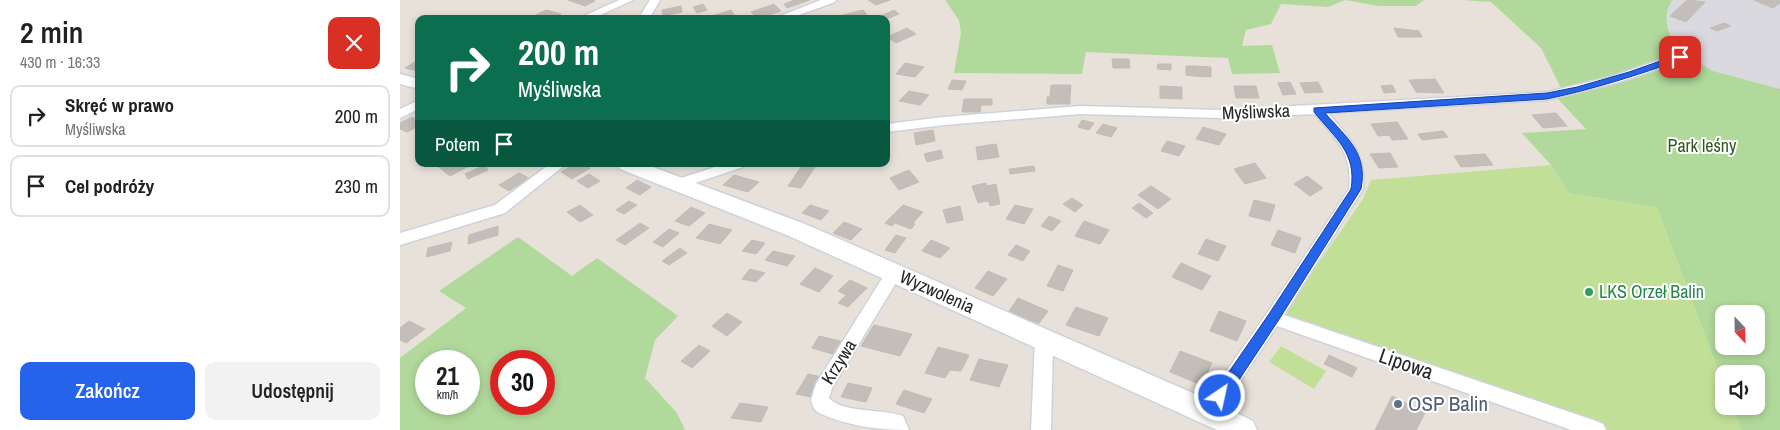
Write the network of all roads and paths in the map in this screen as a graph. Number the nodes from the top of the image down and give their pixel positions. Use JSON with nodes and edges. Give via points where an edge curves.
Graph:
{"nodes":[{"id":1,"x":628,"y":0,"type":"edge"},
{"id":2,"x":655,"y":0,"type":"edge"},
{"id":3,"x":831,"y":0,"type":"edge"},
{"id":4,"x":592,"y":15,"type":"edge"},
{"id":5,"x":646,"y":15,"type":"edge"},
{"id":6,"x":788,"y":15,"type":"edge"},
{"id":7,"x":1680,"y":57,"type":"dead end"},
{"id":8,"x":400,"y":79,"type":"edge"},
{"id":9,"x":415,"y":83,"type":"edge"},
{"id":10,"x":415,"y":106,"type":"edge"},
{"id":11,"x":1318,"y":110,"type":"junction"},
{"id":12,"x":400,"y":114,"type":"edge"},
{"id":13,"x":890,"y":127,"type":"edge"},
{"id":14,"x":554,"y":167,"type":"edge"},
{"id":15,"x":635,"y":167,"type":"edge"},
{"id":16,"x":729,"y":167,"type":"edge"},
{"id":17,"x":678,"y":184,"type":"junction"},
{"id":18,"x":400,"y":239,"type":"edge"},
{"id":19,"x":894,"y":273,"type":"junction"},
{"id":20,"x":1273,"y":318,"type":"junction"},
{"id":21,"x":1044,"y":340,"type":"junction"},
{"id":22,"x":1209,"y":412,"type":"junction"},
{"id":23,"x":899,"y":430,"type":"edge"},
{"id":24,"x":1040,"y":430,"type":"edge"},
{"id":25,"x":1243,"y":430,"type":"edge"},
{"id":26,"x":1596,"y":430,"type":"edge"}],
"edges":[{"from":1,"to":4,"type":"street"},
{"from":2,"to":5,"type":"street"},
{"from":3,"to":6,"type":"street"},
{"from":7,"to":11,"type":"street","name":"Myśliwska","via":[[1579,90],[1547,96]]},
{"from":8,"to":9,"type":"street"},
{"from":10,"to":12,"type":"street"},
{"from":11,"to":13,"type":"street","name":"Myśliwska","via":[[1221,114],[1080,110]]},
{"from":11,"to":20,"type":"street","via":[[1354,157],[1358,175],[1356,189]]},
{"from":14,"to":18,"type":"street","via":[[500,209]]},
{"from":15,"to":17,"type":"street","name":"Wyzwolenia"},
{"from":16,"to":17,"type":"street"},
{"from":17,"to":19,"type":"street","name":"Wyzwolenia","via":[[798,230]]},
{"from":19,"to":21,"type":"street","name":"Wyzwolenia"},
{"from":19,"to":23,"type":"street","name":"Krzywa","via":[[820,392],[820,399],[826,408],[896,422]]},
{"from":20,"to":22,"type":"street"},
{"from":20,"to":26,"type":"street","name":"Lipowa"},
{"from":21,"to":22,"type":"street","name":"Wyzwolenia"},
{"from":21,"to":24,"type":"street"},
{"from":22,"to":25,"type":"street","name":"Wyzwolenia"}]}
